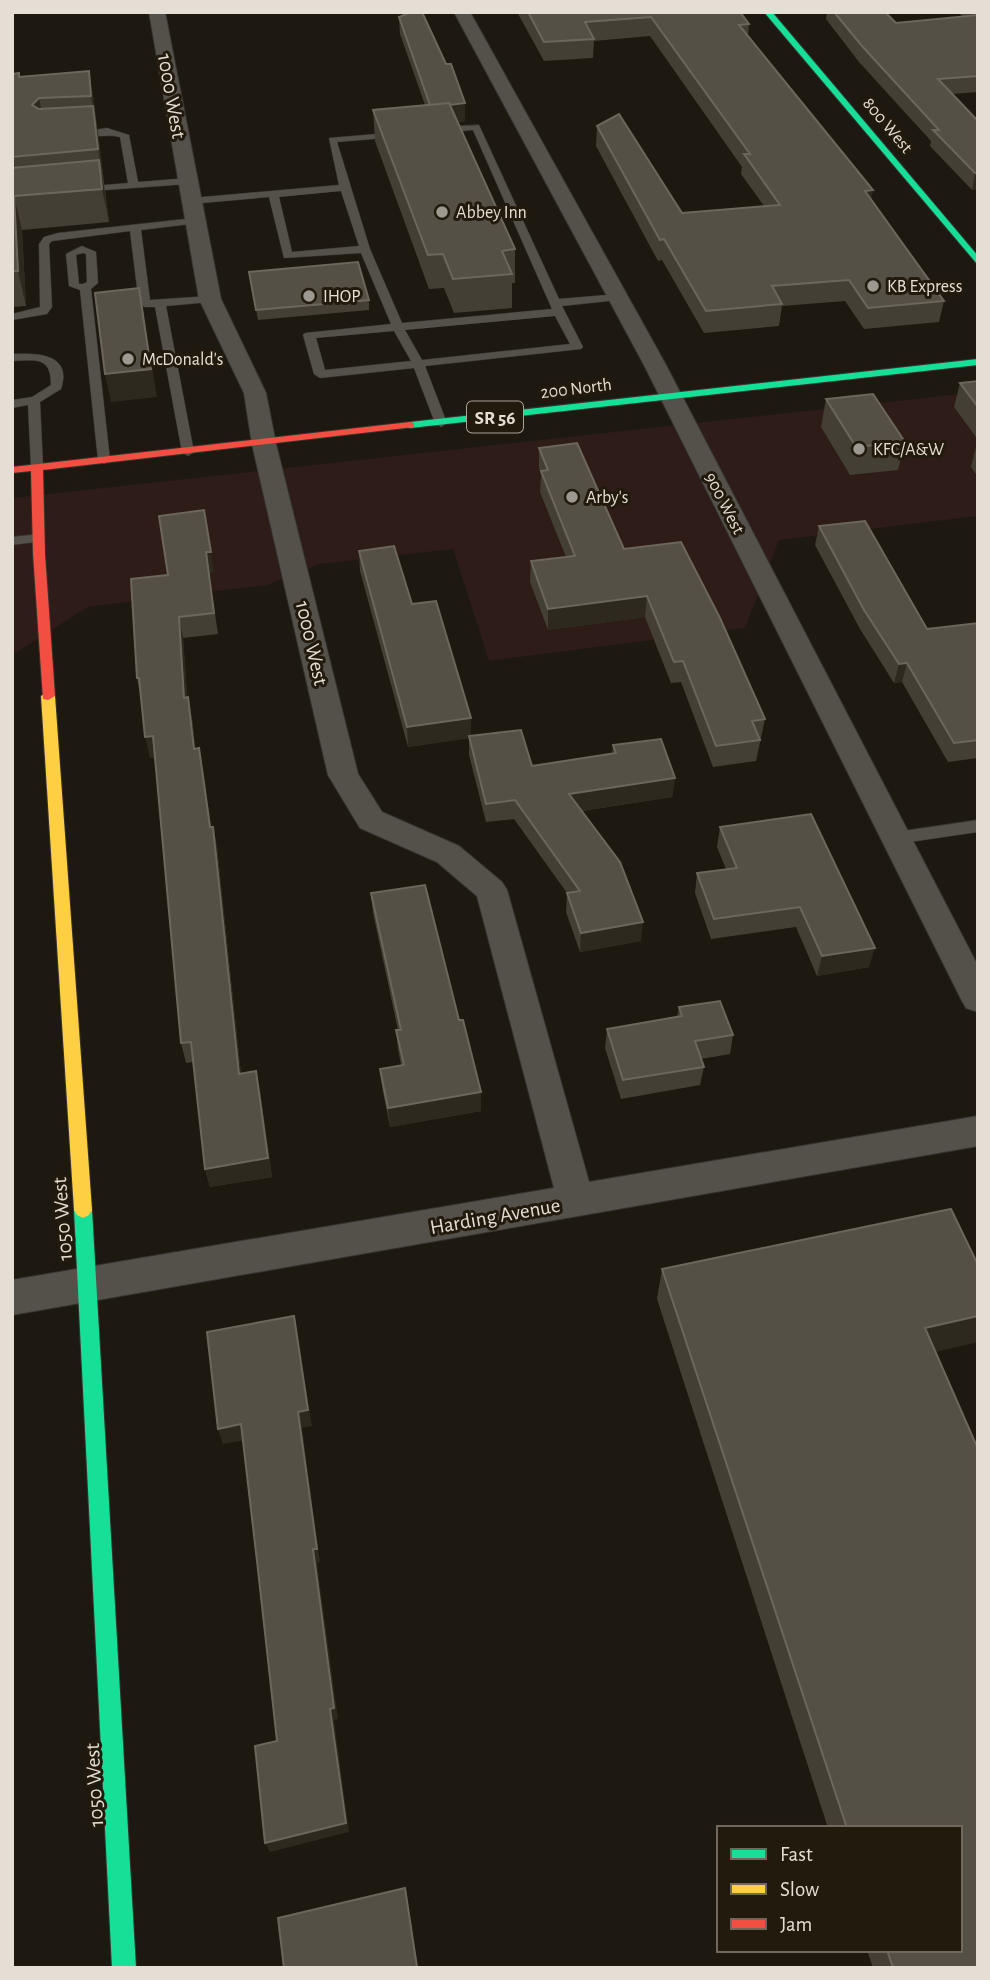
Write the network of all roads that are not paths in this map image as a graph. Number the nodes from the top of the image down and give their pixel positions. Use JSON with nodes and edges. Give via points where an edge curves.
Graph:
{"nodes":[{"id":1,"x":157,"y":12,"type":"edge"},
{"id":2,"x":462,"y":12,"type":"edge"},
{"id":3,"x":768,"y":12,"type":"edge"},
{"id":4,"x":423,"y":132,"type":"edge"},
{"id":5,"x":410,"y":133,"type":"edge"},
{"id":6,"x":58,"y":135,"type":"edge"},
{"id":7,"x":134,"y":186,"type":"junction"},
{"id":8,"x":345,"y":188,"type":"junction"},
{"id":9,"x":66,"y":192,"type":"edge"},
{"id":10,"x":273,"y":194,"type":"junction"},
{"id":11,"x":192,"y":201,"type":"junction"},
{"id":12,"x":135,"y":228,"type":"junction"},
{"id":13,"x":80,"y":233,"type":"junction"},
{"id":14,"x":366,"y":248,"type":"junction"},
{"id":15,"x":82,"y":249,"type":"junction"},
{"id":16,"x":978,"y":262,"type":"edge"},
{"id":17,"x":85,"y":288,"type":"junction"},
{"id":18,"x":618,"y":297,"type":"junction"},
{"id":19,"x":210,"y":299,"type":"junction"},
{"id":20,"x":160,"y":304,"type":"junction"},
{"id":21,"x":558,"y":307,"type":"junction"},
{"id":22,"x":12,"y":317,"type":"edge"},
{"id":23,"x":398,"y":327,"type":"junction"},
{"id":24,"x":12,"y":358,"type":"edge"},
{"id":25,"x":978,"y":362,"type":"edge"},
{"id":26,"x":418,"y":364,"type":"junction"},
{"id":27,"x":671,"y":396,"type":"junction"},
{"id":28,"x":34,"y":401,"type":"junction"},
{"id":29,"x":12,"y":404,"type":"edge"},
{"id":30,"x":441,"y":423,"type":"junction"},
{"id":31,"x":264,"y":443,"type":"junction"},
{"id":32,"x":188,"y":452,"type":"junction"},
{"id":33,"x":104,"y":460,"type":"junction"},
{"id":34,"x":37,"y":467,"type":"junction"},
{"id":35,"x":12,"y":470,"type":"edge"},
{"id":36,"x":38,"y":538,"type":"junction"},
{"id":37,"x":12,"y":541,"type":"edge"},
{"id":38,"x":978,"y":826,"type":"edge"},
{"id":39,"x":896,"y":838,"type":"junction"},
{"id":40,"x":978,"y":999,"type":"edge"},
{"id":41,"x":978,"y":1131,"type":"edge"},
{"id":42,"x":576,"y":1202,"type":"junction"},
{"id":43,"x":88,"y":1286,"type":"junction"},
{"id":44,"x":12,"y":1298,"type":"edge"},
{"id":45,"x":124,"y":1968,"type":"edge"}],
"edges":[{"from":1,"to":11,"type":"street","name":"1000 West"},
{"from":2,"to":18,"type":"street","name":"900 West"},
{"from":3,"to":16,"type":"street","name":"800 West"},
{"from":4,"to":21,"type":"lane","via":[[476,127]]},
{"from":5,"to":8,"type":"lane","via":[[332,140]]},
{"from":6,"to":7,"type":"lane","via":[[107,131],[124,135]]},
{"from":7,"to":9,"type":"lane"},
{"from":7,"to":11,"type":"lane"},
{"from":8,"to":10,"type":"lane"},
{"from":8,"to":14,"type":"lane"},
{"from":10,"to":11,"type":"lane"},
{"from":10,"to":14,"type":"lane","via":[[288,256]]},
{"from":11,"to":12,"type":"lane"},
{"from":11,"to":19,"type":"street","name":"1000 West"},
{"from":12,"to":13,"type":"lane"},
{"from":12,"to":20,"type":"lane","via":[[143,301]]},
{"from":13,"to":15,"type":"lane"},
{"from":13,"to":22,"type":"lane","via":[[48,239],[44,244],[46,307],[34,315]]},
{"from":14,"to":23,"type":"lane"},
{"from":15,"to":17,"type":"lane","via":[[91,252],[93,283]]},
{"from":15,"to":17,"type":"lane","via":[[71,254],[74,286]]},
{"from":17,"to":33,"type":"lane"},
{"from":18,"to":21,"type":"lane"},
{"from":18,"to":27,"type":"street","name":"900 West"},
{"from":19,"to":20,"type":"lane"},
{"from":19,"to":31,"type":"street","name":"1000 West","via":[[255,393]]},
{"from":20,"to":32,"type":"lane"},
{"from":21,"to":23,"type":"lane"},
{"from":21,"to":26,"type":"lane","via":[[577,347]]},
{"from":23,"to":26,"type":"lane"},
{"from":23,"to":26,"type":"lane","via":[[310,335],[320,374]]},
{"from":24,"to":28,"type":"lane","via":[[36,356],[54,363],[57,386]]},
{"from":25,"to":27,"type":"street","name":"200 North","number":"SR 56"},
{"from":26,"to":30,"type":"lane"},
{"from":27,"to":30,"type":"street","name":"200 North","number":"SR 56"},
{"from":27,"to":39,"type":"street","name":"900 West"},
{"from":28,"to":29,"type":"lane"},
{"from":28,"to":34,"type":"lane"},
{"from":30,"to":31,"type":"street","name":"200 North","number":"SR 56"},
{"from":31,"to":32,"type":"street","name":"200 North","number":"SR 56"},
{"from":31,"to":42,"type":"street","name":"1000 West","via":[[344,775],[371,820],[449,854],[491,891]]},
{"from":32,"to":33,"type":"street","name":"200 North","number":"SR 56"},
{"from":33,"to":34,"type":"street","name":"200 North","number":"SR 56"},
{"from":34,"to":35,"type":"street","name":"200 North","number":"SR 56"},
{"from":34,"to":36,"type":"street","name":"1050 West"},
{"from":36,"to":37,"type":"lane"},
{"from":36,"to":43,"type":"street","name":"1050 West"},
{"from":38,"to":39,"type":"lane"},
{"from":39,"to":40,"type":"street","name":"900 West"},
{"from":41,"to":42,"type":"street","name":"Harding Avenue"},
{"from":42,"to":43,"type":"street","name":"Harding Avenue"},
{"from":43,"to":44,"type":"street","name":"Harding Avenue"},
{"from":43,"to":45,"type":"street","name":"1050 West"}]}
